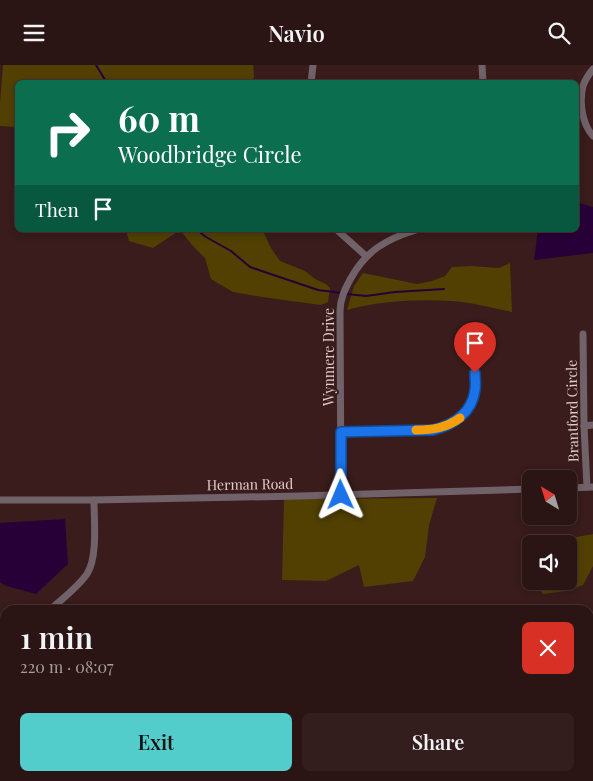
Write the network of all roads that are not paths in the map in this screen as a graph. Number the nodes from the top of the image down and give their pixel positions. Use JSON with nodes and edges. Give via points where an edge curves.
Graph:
{"nodes":[{"id":1,"x":313,"y":65,"type":"edge"},
{"id":2,"x":482,"y":65,"type":"edge"},
{"id":3,"x":593,"y":69,"type":"edge"},
{"id":4,"x":311,"y":80,"type":"edge"},
{"id":5,"x":483,"y":80,"type":"edge"},
{"id":6,"x":593,"y":136,"type":"edge"},
{"id":7,"x":339,"y":232,"type":"edge"},
{"id":8,"x":409,"y":232,"type":"edge"},
{"id":9,"x":366,"y":256,"type":"junction"},
{"id":10,"x":583,"y":334,"type":"dead end"},
{"id":11,"x":474,"y":357,"type":"dead end"},
{"id":12,"x":593,"y":425,"type":"edge"},
{"id":13,"x":584,"y":426,"type":"junction"},
{"id":14,"x":341,"y":432,"type":"junction"},
{"id":15,"x":590,"y":487,"type":"edge"},
{"id":16,"x":522,"y":489,"type":"edge"},
{"id":17,"x":341,"y":495,"type":"junction"},
{"id":18,"x":0,"y":500,"type":"edge"},
{"id":19,"x":94,"y":500,"type":"junction"},
{"id":20,"x":57,"y":605,"type":"edge"}],
"edges":[{"from":1,"to":4,"type":"street"},
{"from":2,"to":5,"type":"street"},
{"from":3,"to":6,"type":"street","via":[[583,86],[582,99],[585,122]]},
{"from":7,"to":9,"type":"street"},
{"from":8,"to":9,"type":"street","name":"Wynmere Drive","via":[[390,239]]},
{"from":9,"to":14,"type":"street","name":"Wynmere Drive","via":[[343,294],[340,311]]},
{"from":10,"to":13,"type":"street","name":"Brantford Circle"},
{"from":11,"to":14,"type":"street","via":[[473,398],[465,413],[452,423],[433,430]]},
{"from":12,"to":13,"type":"street"},
{"from":13,"to":15,"type":"street","name":"Brantford Circle"},
{"from":14,"to":17,"type":"street","name":"Wynmere Drive"},
{"from":16,"to":17,"type":"street","name":"Herman Road"},
{"from":17,"to":19,"type":"street","name":"Herman Road"},
{"from":18,"to":19,"type":"street","name":"Herman Road"},
{"from":19,"to":20,"type":"street","via":[[91,564],[87,573]]}]}
